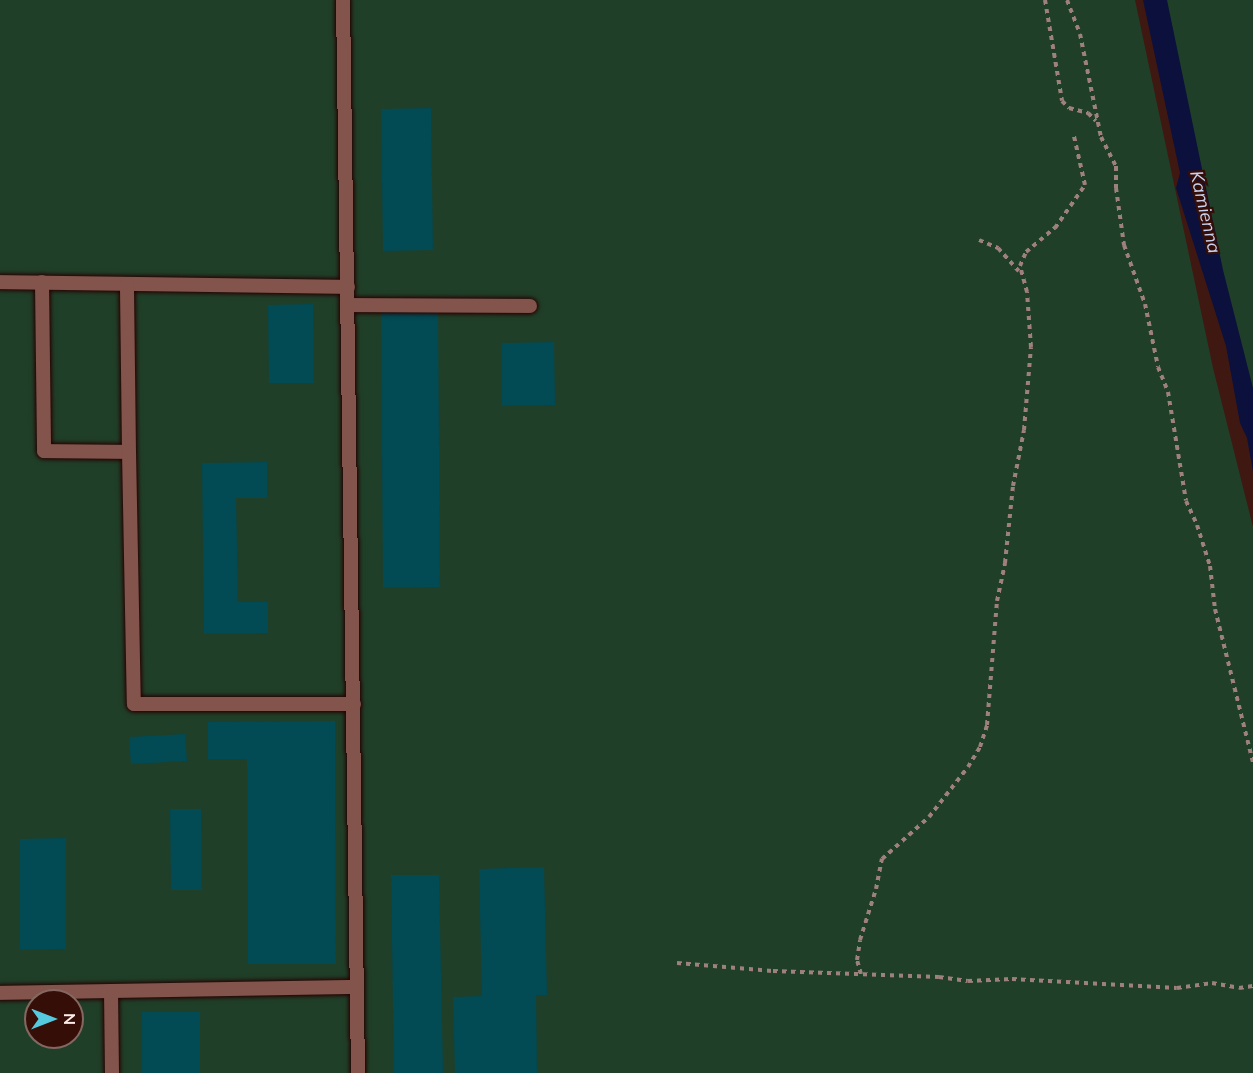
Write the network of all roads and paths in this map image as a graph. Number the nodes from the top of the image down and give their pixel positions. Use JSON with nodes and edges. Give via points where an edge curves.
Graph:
{"nodes":[{"id":1,"x":343,"y":0,"type":"edge"},
{"id":2,"x":1045,"y":0,"type":"edge"},
{"id":3,"x":1067,"y":0,"type":"edge"},
{"id":4,"x":1098,"y":124,"type":"junction"},
{"id":5,"x":1074,"y":136,"type":"dead end"},
{"id":6,"x":979,"y":240,"type":"dead end"},
{"id":7,"x":1020,"y":272,"type":"junction"},
{"id":8,"x":0,"y":282,"type":"edge"},
{"id":9,"x":42,"y":282,"type":"junction"},
{"id":10,"x":127,"y":284,"type":"junction"},
{"id":11,"x":348,"y":287,"type":"junction"},
{"id":12,"x":348,"y":305,"type":"junction"},
{"id":13,"x":530,"y":306,"type":"dead end"},
{"id":14,"x":129,"y":453,"type":"junction"},
{"id":15,"x":354,"y":704,"type":"junction"},
{"id":16,"x":1253,"y":762,"type":"edge"},
{"id":17,"x":677,"y":963,"type":"dead end"},
{"id":18,"x":861,"y":974,"type":"junction"},
{"id":19,"x":1253,"y":986,"type":"edge"},
{"id":20,"x":356,"y":987,"type":"junction"},
{"id":21,"x":111,"y":992,"type":"junction"},
{"id":22,"x":0,"y":993,"type":"edge"},
{"id":23,"x":112,"y":1073,"type":"edge"},
{"id":24,"x":358,"y":1073,"type":"edge"}],
"edges":[{"from":1,"to":11,"type":"lane"},
{"from":2,"to":4,"type":"path","via":[[1062,101],[1069,108],[1088,113]]},
{"from":3,"to":4,"type":"path","via":[[1080,34]]},
{"from":4,"to":16,"type":"path","via":[[1116,166],[1124,245],[1168,392],[1186,501],[1210,566],[1215,609]]},
{"from":5,"to":7,"type":"path","via":[[1085,185],[1055,228],[1026,252]]},
{"from":6,"to":7,"type":"path","via":[[998,248]]},
{"from":7,"to":18,"type":"path","via":[[1028,292],[1031,347],[1024,430],[998,601],[987,725],[980,747],[929,818],[882,859],[860,940],[857,960]]},
{"from":8,"to":9,"type":"lane"},
{"from":9,"to":10,"type":"lane"},
{"from":9,"to":14,"type":"lane","via":[[44,451]]},
{"from":10,"to":11,"type":"lane"},
{"from":10,"to":14,"type":"lane"},
{"from":11,"to":12,"type":"lane"},
{"from":12,"to":13,"type":"lane"},
{"from":12,"to":15,"type":"lane"},
{"from":14,"to":15,"type":"lane","via":[[134,704]]},
{"from":15,"to":20,"type":"lane"},
{"from":17,"to":18,"type":"path"},
{"from":18,"to":19,"type":"path","via":[[1177,988],[1212,982],[1239,988]]},
{"from":20,"to":21,"type":"lane"},
{"from":20,"to":24,"type":"lane"},
{"from":21,"to":22,"type":"lane"},
{"from":21,"to":23,"type":"lane"}]}
